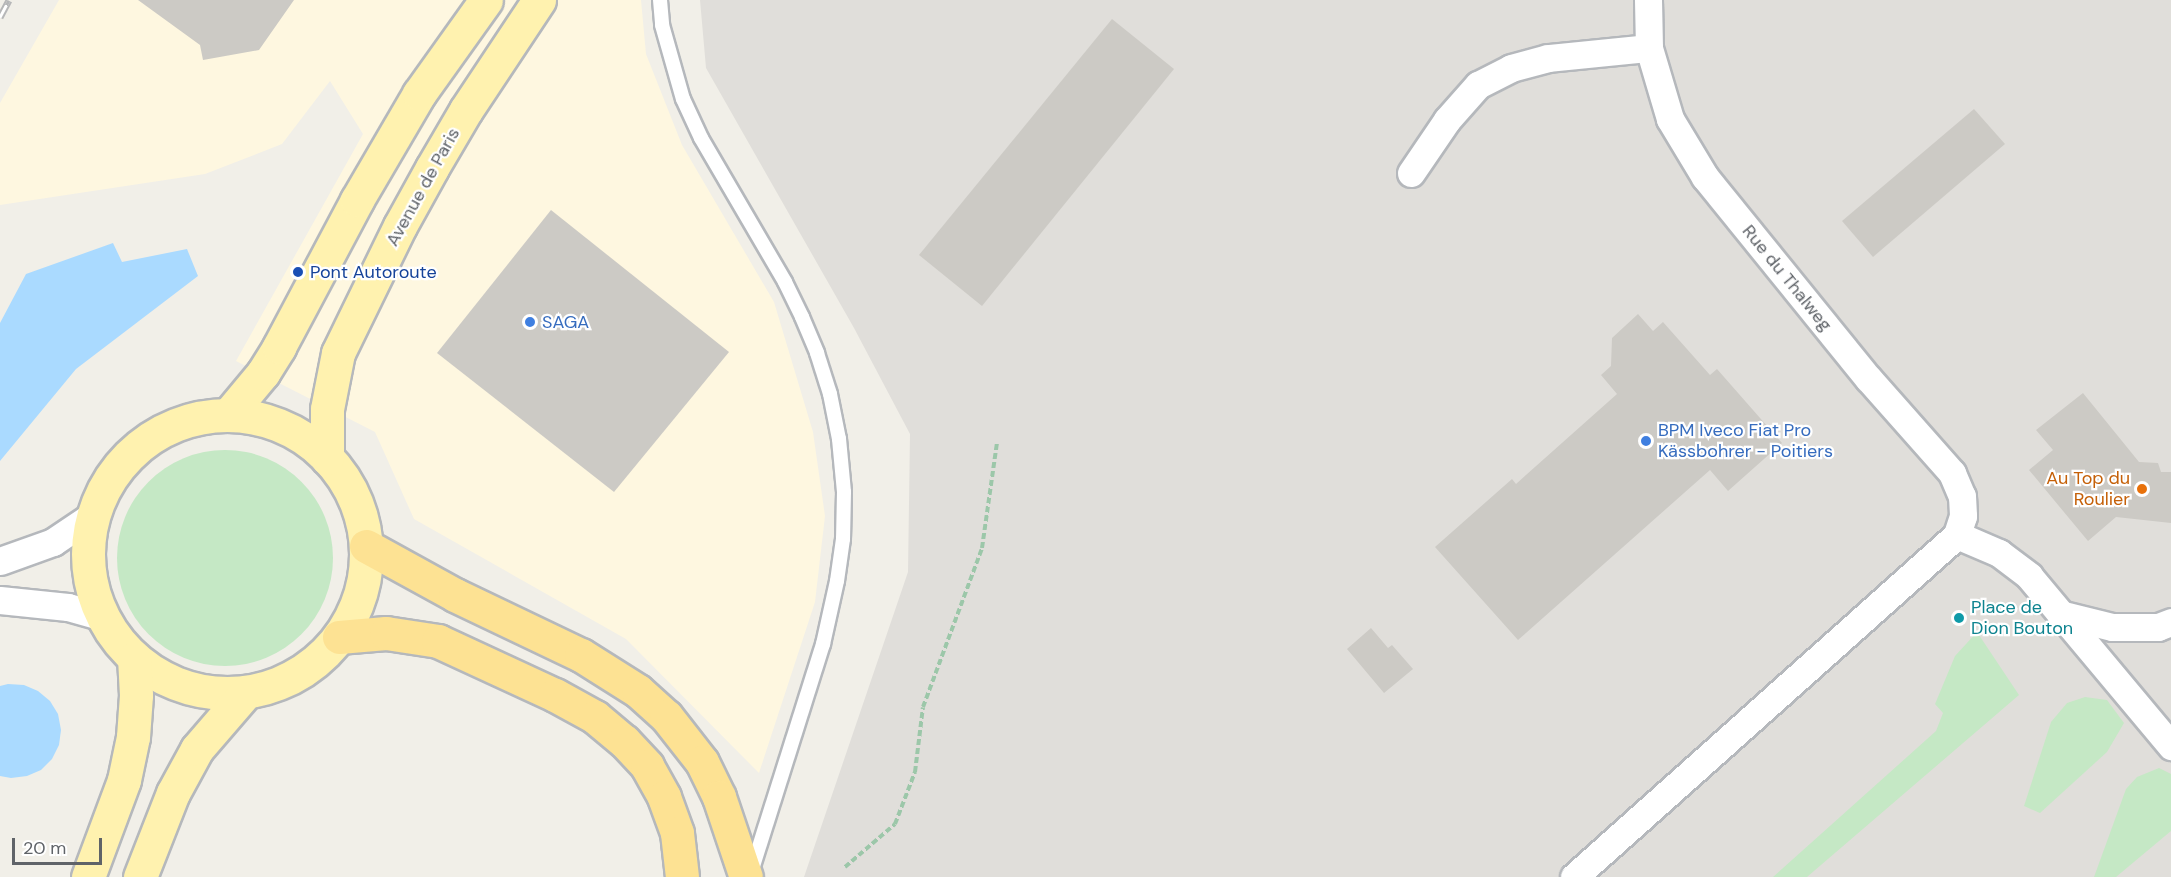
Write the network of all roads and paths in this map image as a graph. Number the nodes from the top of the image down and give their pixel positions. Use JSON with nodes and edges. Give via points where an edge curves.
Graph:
{"nodes":[{"id":1,"x":486,"y":0,"type":"edge"},
{"id":2,"x":539,"y":0,"type":"edge"},
{"id":3,"x":660,"y":0,"type":"edge"},
{"id":4,"x":1648,"y":0,"type":"edge"},
{"id":5,"x":1648,"y":48,"type":"junction"},
{"id":6,"x":1411,"y":174,"type":"dead end"},
{"id":7,"x":228,"y":415,"type":"junction"},
{"id":8,"x":996,"y":443,"type":"dead end"},
{"id":9,"x":327,"y":458,"type":"junction"},
{"id":10,"x":93,"y":515,"type":"junction"},
{"id":11,"x":1957,"y":535,"type":"junction"},
{"id":12,"x":366,"y":546,"type":"junction"},
{"id":13,"x":0,"y":561,"type":"edge"},
{"id":14,"x":0,"y":600,"type":"edge"},
{"id":15,"x":2060,"y":614,"type":"junction"},
{"id":16,"x":102,"y":617,"type":"junction"},
{"id":17,"x":2171,"y":622,"type":"edge"},
{"id":18,"x":339,"y":637,"type":"junction"},
{"id":19,"x":134,"y":658,"type":"junction"},
{"id":20,"x":246,"y":692,"type":"junction"},
{"id":21,"x":2171,"y":746,"type":"edge"},
{"id":22,"x":845,"y":867,"type":"dead end"},
{"id":23,"x":88,"y":877,"type":"edge"},
{"id":24,"x":140,"y":877,"type":"edge"},
{"id":25,"x":682,"y":877,"type":"edge"},
{"id":26,"x":748,"y":877,"type":"edge"},
{"id":27,"x":1574,"y":877,"type":"edge"}],
"edges":[{"from":1,"to":7,"type":"main road","via":[[419,94],[263,373]]},
{"from":2,"to":9,"type":"main road","name":"Avenue de Paris","via":[[432,168],[338,353],[327,409]]},
{"from":3,"to":26,"type":"lane","via":[[683,99],[802,317],[830,394],[839,440],[844,492],[837,581],[823,644]]},
{"from":4,"to":5,"type":"street","name":"Rue du Thalweg"},
{"from":5,"to":6,"type":"street","via":[[1548,58],[1511,68],[1478,85],[1447,120]]},
{"from":5,"to":11,"type":"street","name":"Rue du Thalweg","via":[[1670,119],[1706,177],[1868,378],[1952,473],[1962,496],[1963,516]]},
{"from":7,"to":9,"type":"main road","via":[[265,420],[298,435]]},
{"from":7,"to":10,"type":"main road","via":[[189,420],[143,444],[110,478]]},
{"from":8,"to":22,"type":"path","via":[[982,548],[922,707],[915,771],[895,824]]},
{"from":9,"to":12,"type":"main road","via":[[343,477],[360,515]]},
{"from":10,"to":13,"type":"street","via":[[53,542]]},
{"from":10,"to":16,"type":"main road","via":[[88,556],[92,589]]},
{"from":11,"to":15,"type":"street","via":[[2000,553],[2029,576]]},
{"from":11,"to":27,"type":"street"},
{"from":12,"to":18,"type":"main road","via":[[363,583]]},
{"from":12,"to":26,"type":"highway","via":[[455,595],[580,655],[639,691],[666,716],[702,762],[719,796]]},
{"from":14,"to":16,"type":"street","via":[[68,607]]},
{"from":15,"to":17,"type":"street","via":[[2112,627],[2158,627]]},
{"from":15,"to":21,"type":"street"},
{"from":16,"to":19,"type":"main road"},
{"from":18,"to":20,"type":"main road","via":[[319,659],[295,676]]},
{"from":18,"to":25,"type":"highway","via":[[386,633],[438,641],[595,717],[646,766],[664,797],[677,832]]},
{"from":19,"to":20,"type":"main road","via":[[186,687],[214,693]]},
{"from":19,"to":23,"type":"main road","via":[[133,737],[124,780]]},
{"from":20,"to":24,"type":"main road","via":[[197,749],[173,793]]}]}
